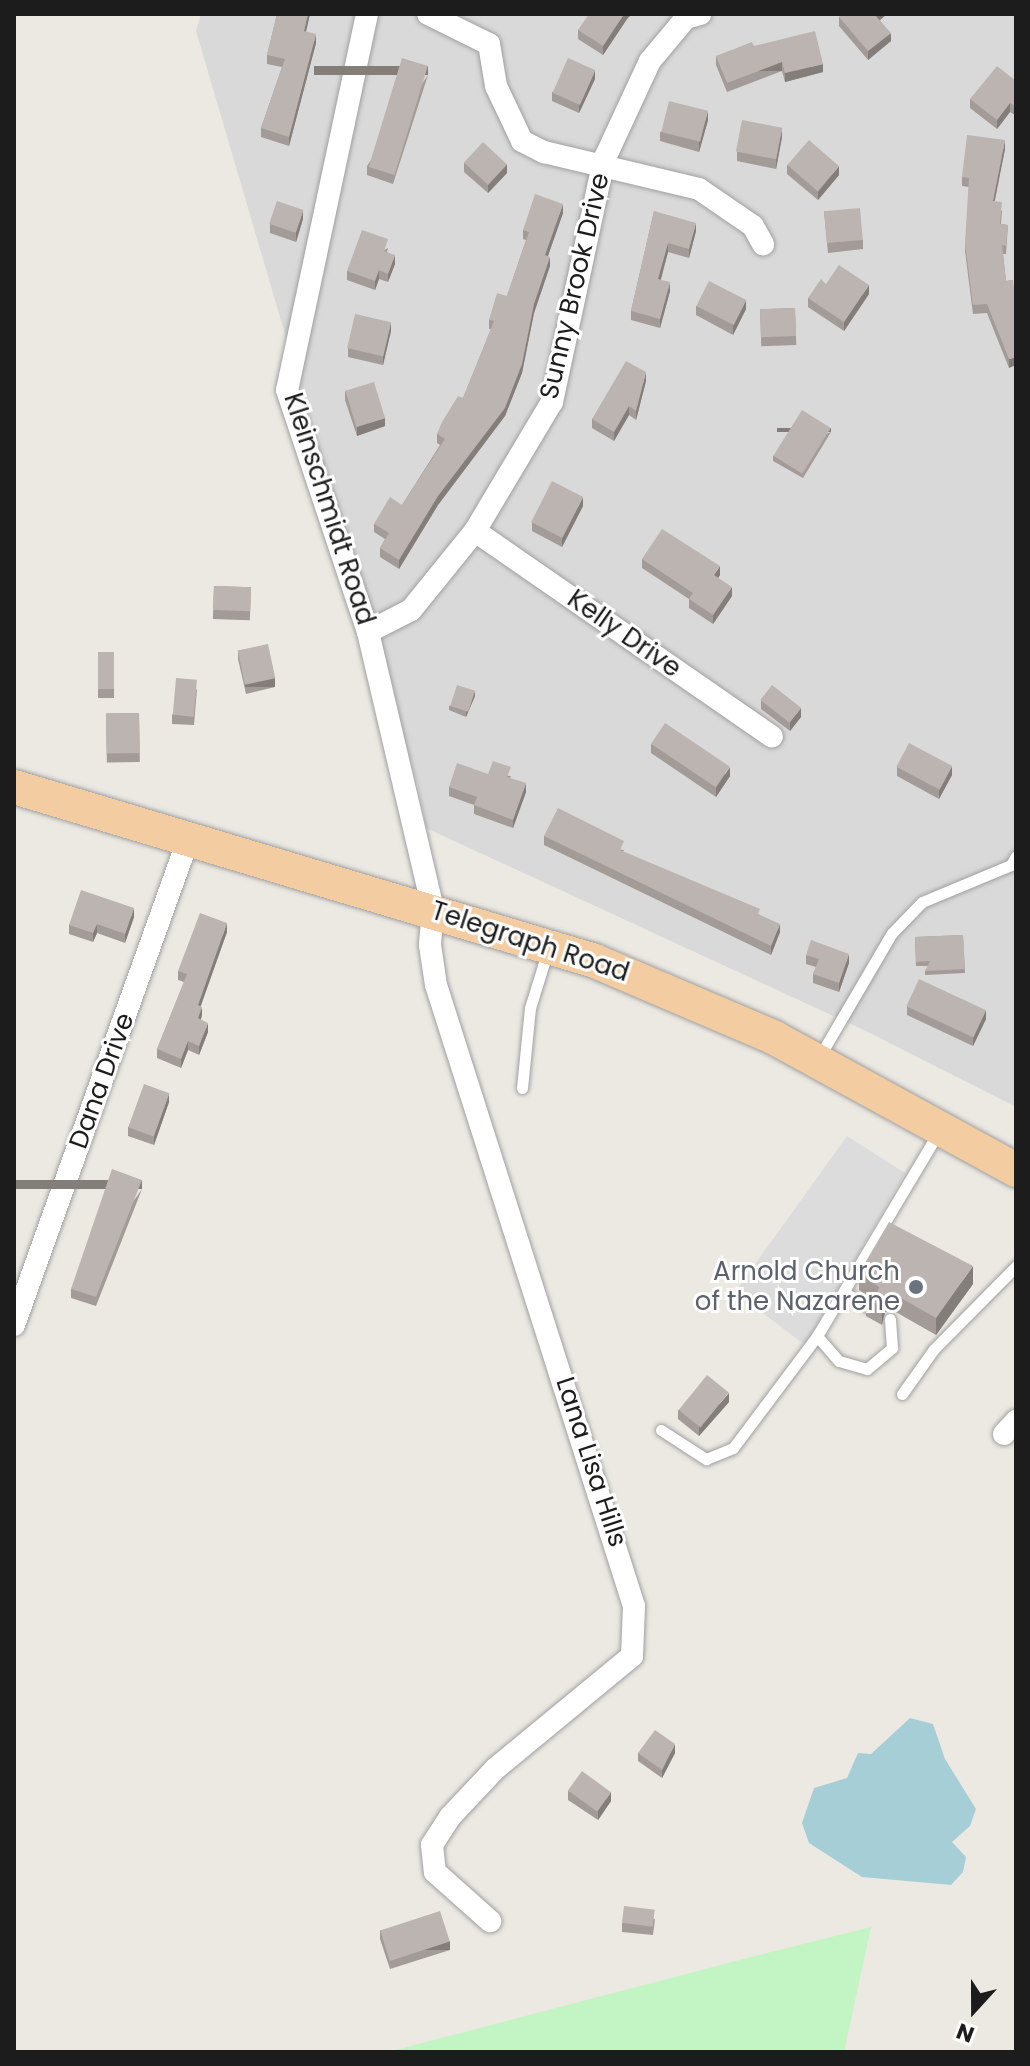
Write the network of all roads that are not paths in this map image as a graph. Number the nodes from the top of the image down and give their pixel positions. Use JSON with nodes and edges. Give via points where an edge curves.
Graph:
{"nodes":[{"id":1,"x":367,"y":14,"type":"edge"},
{"id":2,"x":428,"y":14,"type":"edge"},
{"id":3,"x":700,"y":14,"type":"edge"},
{"id":4,"x":604,"y":164,"type":"junction"},
{"id":5,"x":763,"y":244,"type":"dead end"},
{"id":6,"x":475,"y":531,"type":"junction"},
{"id":7,"x":368,"y":632,"type":"junction"},
{"id":8,"x":772,"y":737,"type":"dead end"},
{"id":9,"x":14,"y":787,"type":"edge"},
{"id":10,"x":189,"y":837,"type":"junction"},
{"id":11,"x":1016,"y":856,"type":"edge"},
{"id":12,"x":433,"y":909,"type":"junction"},
{"id":13,"x":549,"y":945,"type":"junction"},
{"id":14,"x":817,"y":1060,"type":"junction"},
{"id":15,"x":522,"y":1088,"type":"dead end"},
{"id":16,"x":941,"y":1128,"type":"junction"},
{"id":17,"x":1016,"y":1170,"type":"edge"},
{"id":18,"x":1016,"y":1266,"type":"edge"},
{"id":19,"x":845,"y":1293,"type":"junction"},
{"id":20,"x":871,"y":1308,"type":"edge"},
{"id":21,"x":890,"y":1319,"type":"dead end"},
{"id":22,"x":14,"y":1325,"type":"edge"},
{"id":23,"x":817,"y":1336,"type":"junction"},
{"id":24,"x":902,"y":1394,"type":"dead end"},
{"id":25,"x":661,"y":1430,"type":"dead end"},
{"id":26,"x":490,"y":1921,"type":"dead end"}],
"edges":[{"from":1,"to":7,"type":"street","name":"Kleinschmidt Road","via":[[287,390]]},
{"from":2,"to":4,"type":"street","via":[[489,44],[496,86],[522,141],[544,152]]},
{"from":3,"to":4,"type":"street","name":"Sunny Brook Drive","via":[[686,18],[650,61]]},
{"from":4,"to":5,"type":"street","via":[[699,189],[753,226]]},
{"from":4,"to":6,"type":"street","name":"Sunny Brook Drive","via":[[552,402]]},
{"from":6,"to":7,"type":"street","name":"Sunny Brook Drive","via":[[411,610]]},
{"from":6,"to":8,"type":"street","name":"Kelly Drive"},
{"from":7,"to":12,"type":"street","name":"Kleinschmidt Road"},
{"from":9,"to":10,"type":"main road","name":"Telegraph Road"},
{"from":10,"to":12,"type":"main road","name":"Telegraph Road"},
{"from":10,"to":22,"type":"street","name":"Dana Drive"},
{"from":11,"to":14,"type":"lane","via":[[1011,865],[922,902],[892,933]]},
{"from":12,"to":13,"type":"main road","name":"Telegraph Road"},
{"from":12,"to":26,"type":"street","name":"Lana Lisa Hills","via":[[430,945],[442,1005],[634,1606],[632,1656],[496,1768],[432,1845],[435,1872]]},
{"from":13,"to":14,"type":"main road","name":"Telegraph Road","via":[[672,991]]},
{"from":13,"to":15,"type":"lane","via":[[530,1008]]},
{"from":14,"to":16,"type":"main road","name":"Telegraph Road"},
{"from":16,"to":17,"type":"main road","name":"Telegraph Road"},
{"from":16,"to":19,"type":"lane"},
{"from":18,"to":24,"type":"lane","via":[[934,1349]]},
{"from":19,"to":20,"type":"lane"},
{"from":19,"to":23,"type":"lane"},
{"from":21,"to":23,"type":"lane","via":[[892,1348],[867,1369],[839,1361]]},
{"from":23,"to":25,"type":"lane","via":[[727,1453],[714,1459],[697,1456]]}]}
